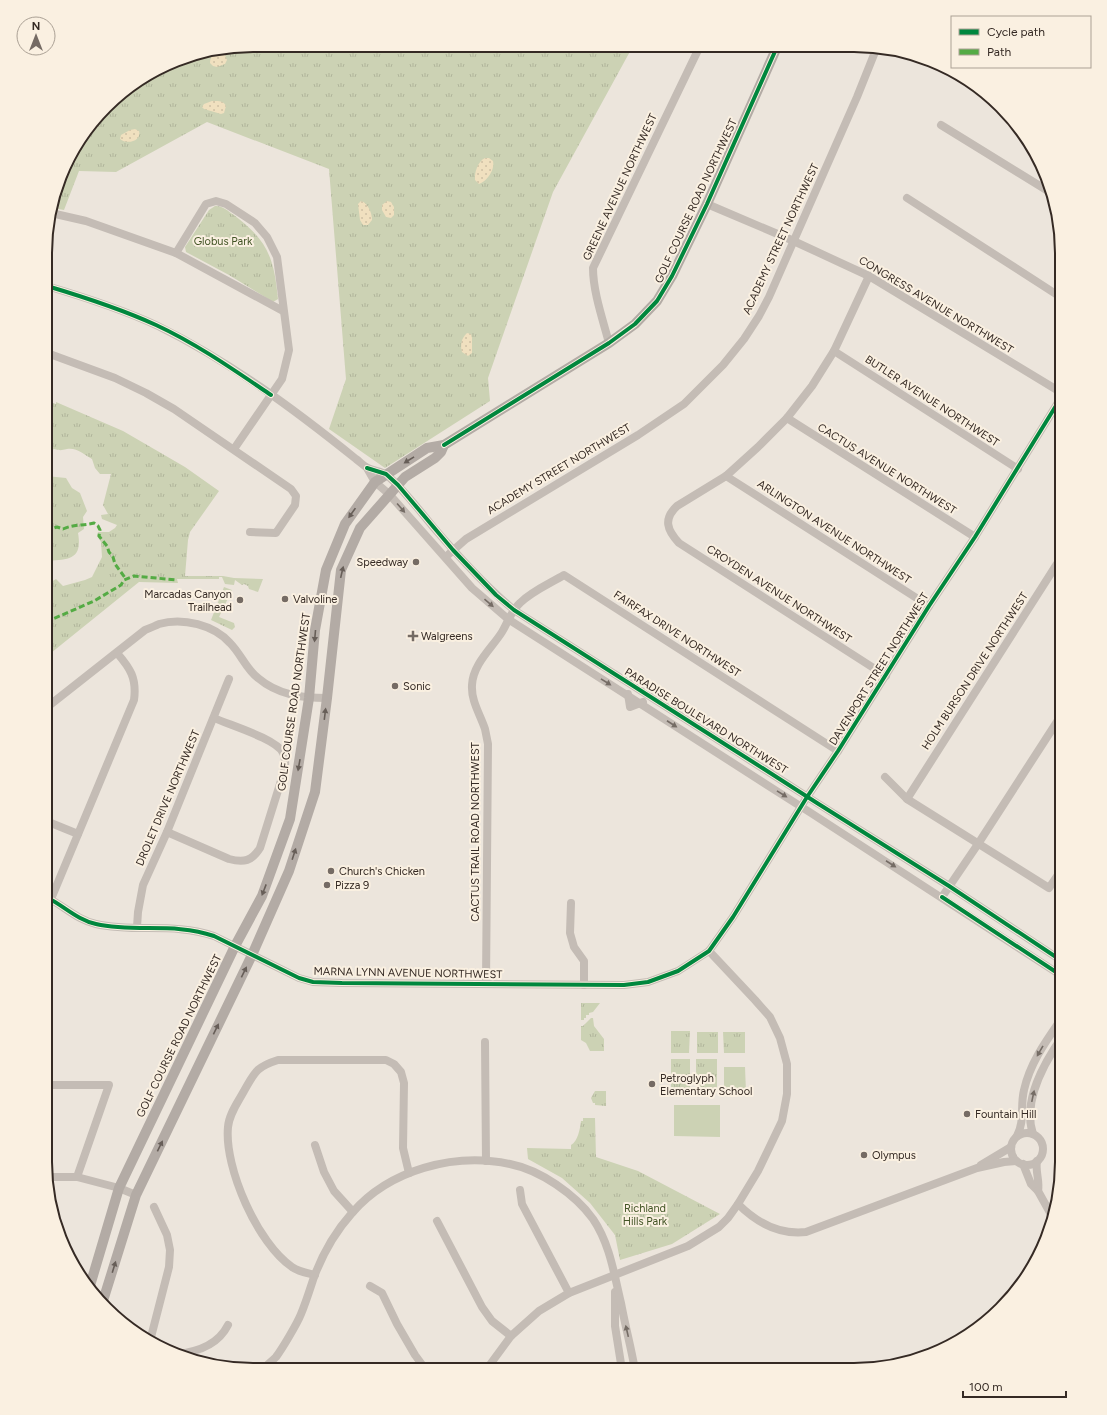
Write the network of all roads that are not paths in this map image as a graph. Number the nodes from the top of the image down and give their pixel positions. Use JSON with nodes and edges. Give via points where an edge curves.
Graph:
{"nodes":[{"id":1,"x":697,"y":52,"type":"edge"},
{"id":2,"x":774,"y":52,"type":"edge"},
{"id":3,"x":875,"y":53,"type":"edge"},
{"id":4,"x":941,"y":125,"type":"dead end"},
{"id":5,"x":1044,"y":189,"type":"edge"},
{"id":6,"x":907,"y":198,"type":"dead end"},
{"id":7,"x":707,"y":204,"type":"junction"},
{"id":8,"x":56,"y":214,"type":"edge"},
{"id":9,"x":794,"y":241,"type":"junction"},
{"id":10,"x":176,"y":253,"type":"junction"},
{"id":11,"x":869,"y":276,"type":"junction"},
{"id":12,"x":52,"y":288,"type":"edge"},
{"id":13,"x":1055,"y":293,"type":"edge"},
{"id":14,"x":283,"y":311,"type":"junction"},
{"id":15,"x":609,"y":343,"type":"junction"},
{"id":16,"x":834,"y":351,"type":"junction"},
{"id":17,"x":52,"y":355,"type":"edge"},
{"id":18,"x":1055,"y":389,"type":"edge"},
{"id":19,"x":271,"y":395,"type":"junction"},
{"id":20,"x":1055,"y":408,"type":"edge"},
{"id":21,"x":787,"y":418,"type":"junction"},
{"id":22,"x":444,"y":445,"type":"junction"},
{"id":23,"x":234,"y":449,"type":"junction"},
{"id":24,"x":367,"y":468,"type":"junction"},
{"id":25,"x":1018,"y":469,"type":"junction"},
{"id":26,"x":386,"y":474,"type":"junction"},
{"id":27,"x":726,"y":476,"type":"junction"},
{"id":28,"x":375,"y":482,"type":"junction"},
{"id":29,"x":398,"y":485,"type":"junction"},
{"id":30,"x":389,"y":494,"type":"junction"},
{"id":31,"x":250,"y":532,"type":"dead end"},
{"id":32,"x":975,"y":538,"type":"junction"},
{"id":33,"x":453,"y":550,"type":"junction"},
{"id":34,"x":445,"y":557,"type":"junction"},
{"id":35,"x":1055,"y":567,"type":"edge"},
{"id":36,"x":929,"y":606,"type":"junction"},
{"id":37,"x":514,"y":610,"type":"junction"},
{"id":38,"x":508,"y":619,"type":"junction"},
{"id":39,"x":117,"y":653,"type":"junction"},
{"id":40,"x":585,"y":655,"type":"junction"},
{"id":41,"x":592,"y":673,"type":"junction"},
{"id":42,"x":886,"y":676,"type":"junction"},
{"id":43,"x":229,"y":679,"type":"dead end"},
{"id":44,"x":626,"y":681,"type":"junction"},
{"id":45,"x":629,"y":696,"type":"junction"},
{"id":46,"x":310,"y":698,"type":"junction"},
{"id":47,"x":327,"y":698,"type":"junction"},
{"id":48,"x":656,"y":700,"type":"junction"},
{"id":49,"x":52,"y":703,"type":"edge"},
{"id":50,"x":639,"y":703,"type":"junction"},
{"id":51,"x":214,"y":718,"type":"junction"},
{"id":52,"x":1055,"y":725,"type":"edge"},
{"id":53,"x":838,"y":751,"type":"junction"},
{"id":54,"x":730,"y":761,"type":"junction"},
{"id":55,"x":764,"y":768,"type":"junction"},
{"id":56,"x":885,"y":777,"type":"dead end"},
{"id":57,"x":807,"y":797,"type":"junction"},
{"id":58,"x":907,"y":799,"type":"junction"},
{"id":59,"x":802,"y":806,"type":"junction"},
{"id":60,"x":52,"y":823,"type":"edge"},
{"id":61,"x":167,"y":832,"type":"junction"},
{"id":62,"x":78,"y":834,"type":"junction"},
{"id":63,"x":978,"y":844,"type":"junction"},
{"id":64,"x":1055,"y":879,"type":"edge"},
{"id":65,"x":949,"y":886,"type":"junction"},
{"id":66,"x":52,"y":889,"type":"edge"},
{"id":67,"x":942,"y":896,"type":"junction"},
{"id":68,"x":52,"y":901,"type":"edge"},
{"id":69,"x":571,"y":903,"type":"dead end"},
{"id":70,"x":137,"y":927,"type":"junction"},
{"id":71,"x":235,"y":946,"type":"junction"},
{"id":72,"x":709,"y":951,"type":"junction"},
{"id":73,"x":252,"y":955,"type":"junction"},
{"id":74,"x":1055,"y":956,"type":"edge"},
{"id":75,"x":1055,"y":971,"type":"edge"},
{"id":76,"x":486,"y":984,"type":"junction"},
{"id":77,"x":584,"y":985,"type":"junction"},
{"id":78,"x":1055,"y":1028,"type":"edge"},
{"id":79,"x":484,"y":1042,"type":"dead end"},
{"id":80,"x":1055,"y":1048,"type":"edge"},
{"id":81,"x":52,"y":1084,"type":"edge"},
{"id":82,"x":1032,"y":1134,"type":"junction"},
{"id":83,"x":1017,"y":1136,"type":"junction"},
{"id":84,"x":316,"y":1145,"type":"dead end"},
{"id":85,"x":1011,"y":1147,"type":"junction"},
{"id":86,"x":486,"y":1160,"type":"junction"},
{"id":87,"x":1037,"y":1160,"type":"junction"},
{"id":88,"x":1020,"y":1163,"type":"junction"},
{"id":89,"x":977,"y":1168,"type":"junction"},
{"id":90,"x":410,"y":1173,"type":"junction"},
{"id":91,"x":52,"y":1177,"type":"edge"},
{"id":92,"x":77,"y":1177,"type":"junction"},
{"id":93,"x":119,"y":1188,"type":"junction"},
{"id":94,"x":520,"y":1190,"type":"dead end"},
{"id":95,"x":1038,"y":1190,"type":"junction"},
{"id":96,"x":136,"y":1195,"type":"junction"},
{"id":97,"x":738,"y":1204,"type":"junction"},
{"id":98,"x":154,"y":1207,"type":"dead end"},
{"id":99,"x":1049,"y":1211,"type":"edge"},
{"id":100,"x":353,"y":1212,"type":"junction"},
{"id":101,"x":437,"y":1221,"type":"dead end"},
{"id":102,"x":315,"y":1275,"type":"junction"},
{"id":103,"x":614,"y":1275,"type":"junction"},
{"id":104,"x":91,"y":1282,"type":"edge"},
{"id":105,"x":370,"y":1286,"type":"dead end"},
{"id":106,"x":569,"y":1293,"type":"junction"},
{"id":107,"x":104,"y":1297,"type":"edge"},
{"id":108,"x":228,"y":1325,"type":"dead end"},
{"id":109,"x":151,"y":1336,"type":"edge"},
{"id":110,"x":511,"y":1336,"type":"junction"},
{"id":111,"x":188,"y":1352,"type":"edge"},
{"id":112,"x":270,"y":1363,"type":"edge"},
{"id":113,"x":421,"y":1363,"type":"edge"},
{"id":114,"x":491,"y":1363,"type":"edge"},
{"id":115,"x":620,"y":1363,"type":"edge"},
{"id":116,"x":634,"y":1363,"type":"edge"}],
"edges":[{"from":1,"to":15,"type":"street","name":"GREENE AVENUE NORTHWEST","via":[[593,268],[595,287]]},
{"from":2,"to":7,"type":"main road","name":"GOLF COURSE ROAD NORTHWEST"},
{"from":3,"to":9,"type":"street","name":"ACADEMY STREET NORTHWEST"},
{"from":4,"to":5,"type":"street"},
{"from":6,"to":13,"type":"street"},
{"from":7,"to":9,"type":"street","name":"CONGRESS AVENUE NORTHWEST"},
{"from":7,"to":15,"type":"main road","name":"GOLF COURSE ROAD NORTHWEST","via":[[657,301],[635,324]]},
{"from":8,"to":10,"type":"street","via":[[86,221]]},
{"from":9,"to":11,"type":"street","name":"CONGRESS AVENUE NORTHWEST"},
{"from":9,"to":33,"type":"street","name":"ACADEMY STREET NORTHWEST","via":[[769,297],[744,339],[723,365],[690,398],[638,435],[466,539]]},
{"from":10,"to":14,"type":"street"},
{"from":10,"to":14,"type":"street","via":[[206,204],[216,201],[226,204],[255,223],[267,237],[276,257]]},
{"from":11,"to":16,"type":"street"},
{"from":11,"to":18,"type":"street","name":"CONGRESS AVENUE NORTHWEST"},
{"from":12,"to":19,"type":"street","name":"PARADISE BOULEVARD NORTHWEST","via":[[95,301],[157,326],[199,348]]},
{"from":14,"to":19,"type":"street","via":[[289,350],[282,379]]},
{"from":15,"to":22,"type":"main road","name":"GOLF COURSE ROAD NORTHWEST"},
{"from":16,"to":21,"type":"street","via":[[812,386]]},
{"from":16,"to":25,"type":"street","name":"BUTLER AVENUE NORTHWEST"},
{"from":17,"to":23,"type":"street","via":[[115,378],[146,393]]},
{"from":19,"to":23,"type":"street"},
{"from":19,"to":24,"type":"street","name":"PARADISE BOULEVARD NORTHWEST"},
{"from":20,"to":25,"type":"street","name":"DAVENPORT STREET NORTHWEST"},
{"from":21,"to":27,"type":"street"},
{"from":21,"to":32,"type":"street","name":"CACTUS AVENUE NORTHWEST"},
{"from":22,"to":26,"type":"main road","name":"GOLF COURSE ROAD NORTHWEST","one_way":true,"via":[[427,448]]},
{"from":22,"to":29,"type":"main road","name":"GOLF COURSE ROAD NORTHWEST","via":[[435,458],[405,477]]},
{"from":23,"to":31,"type":"street","via":[[291,489],[296,496],[295,505],[276,533]]},
{"from":24,"to":26,"type":"street","name":"PARADISE BOULEVARD NORTHWEST"},
{"from":24,"to":28,"type":"street","name":"PARADISE BOULEVARD NORTHWEST"},
{"from":25,"to":32,"type":"street","name":"DAVENPORT STREET NORTHWEST"},
{"from":26,"to":28,"type":"main road","name":"GOLF COURSE ROAD NORTHWEST"},
{"from":26,"to":29,"type":"street","name":"PARADISE BOULEVARD NORTHWEST"},
{"from":27,"to":36,"type":"street","name":"ARLINGTON AVENUE NORTHWEST"},
{"from":27,"to":42,"type":"street","name":"CROYDEN AVENUE NORTHWEST","via":[[672,510],[668,525],[671,534],[679,542]]},
{"from":28,"to":30,"type":"street","name":"PARADISE BOULEVARD NORTHWEST"},
{"from":28,"to":46,"type":"main road","name":"GOLF COURSE ROAD NORTHWEST","one_way":true,"via":[[345,524],[326,570],[315,630]]},
{"from":29,"to":30,"type":"main road","name":"GOLF COURSE ROAD NORTHWEST"},
{"from":29,"to":33,"type":"street","name":"PARADISE BOULEVARD NORTHWEST"},
{"from":30,"to":34,"type":"street","name":"PARADISE BOULEVARD NORTHWEST","one_way":true},
{"from":47,"to":30,"type":"main road","name":"GOLF COURSE ROAD NORTHWEST","one_way":true,"via":[[341,570],[360,528]]},
{"from":32,"to":36,"type":"street","name":"DAVENPORT STREET NORTHWEST"},
{"from":33,"to":34,"type":"street","name":"ACADEMY STREET NORTHWEST"},
{"from":33,"to":37,"type":"street","name":"PARADISE BOULEVARD NORTHWEST"},
{"from":34,"to":38,"type":"street","name":"PARADISE BOULEVARD NORTHWEST","one_way":true,"via":[[472,588]]},
{"from":35,"to":58,"type":"street","name":"HOLM BURSON DRIVE NORTHWEST"},
{"from":36,"to":42,"type":"street","name":"DAVENPORT STREET NORTHWEST"},
{"from":37,"to":38,"type":"street","name":"FAIRFAX DRIVE NORTHWEST"},
{"from":37,"to":40,"type":"street","name":"PARADISE BOULEVARD NORTHWEST"},
{"from":37,"to":53,"type":"street","name":"FAIRFAX DRIVE NORTHWEST","via":[[519,603],[564,575]]},
{"from":38,"to":41,"type":"street","name":"PARADISE BOULEVARD NORTHWEST"},
{"from":38,"to":76,"type":"street","name":"CACTUS TRAIL ROAD NORTHWEST","via":[[475,671],[472,684],[474,700],[488,744]]},
{"from":39,"to":46,"type":"street","via":[[146,630],[160,624],[197,624],[230,642],[246,667],[270,687],[283,693]]},
{"from":39,"to":49,"type":"street"},
{"from":39,"to":62,"type":"street","via":[[132,673],[134,700]]},
{"from":40,"to":41,"type":"street"},
{"from":40,"to":44,"type":"street","name":"PARADISE BOULEVARD NORTHWEST"},
{"from":41,"to":45,"type":"street","name":"PARADISE BOULEVARD NORTHWEST","one_way":true},
{"from":42,"to":53,"type":"street","name":"DAVENPORT STREET NORTHWEST"},
{"from":43,"to":51,"type":"street","name":"DROLET DRIVE NORTHWEST"},
{"from":44,"to":45,"type":"street"},
{"from":44,"to":48,"type":"street","name":"PARADISE BOULEVARD NORTHWEST"},
{"from":45,"to":50,"type":"street","name":"PARADISE BOULEVARD NORTHWEST","via":[[630,707]]},
{"from":46,"to":47,"type":"street"},
{"from":46,"to":71,"type":"main road","name":"GOLF COURSE ROAD NORTHWEST","one_way":true,"via":[[290,819],[262,896]]},
{"from":73,"to":47,"type":"main road","name":"GOLF COURSE ROAD NORTHWEST","one_way":true,"via":[[289,871],[315,792]]},
{"from":48,"to":50,"type":"street"},
{"from":48,"to":55,"type":"street","name":"PARADISE BOULEVARD NORTHWEST"},
{"from":50,"to":54,"type":"street","name":"PARADISE BOULEVARD NORTHWEST","one_way":true},
{"from":51,"to":61,"type":"street","name":"DROLET DRIVE NORTHWEST"},
{"from":51,"to":61,"type":"street","via":[[272,742],[283,752],[285,768],[260,848],[255,856],[238,861]]},
{"from":52,"to":63,"type":"street"},
{"from":53,"to":57,"type":"street","name":"DAVENPORT STREET NORTHWEST"},
{"from":54,"to":55,"type":"street","via":[[739,760]]},
{"from":54,"to":59,"type":"street","name":"PARADISE BOULEVARD NORTHWEST","one_way":true},
{"from":55,"to":57,"type":"street","name":"PARADISE BOULEVARD NORTHWEST"},
{"from":56,"to":58,"type":"street"},
{"from":57,"to":59,"type":"street","name":"DAVENPORT STREET NORTHWEST"},
{"from":57,"to":65,"type":"street","name":"PARADISE BOULEVARD NORTHWEST"},
{"from":58,"to":63,"type":"street"},
{"from":59,"to":67,"type":"street","name":"PARADISE BOULEVARD NORTHWEST","one_way":true},
{"from":59,"to":72,"type":"street","name":"DAVENPORT STREET NORTHWEST"},
{"from":60,"to":62,"type":"street"},
{"from":61,"to":70,"type":"street","name":"DROLET DRIVE NORTHWEST","via":[[143,885]]},
{"from":62,"to":66,"type":"street"},
{"from":63,"to":64,"type":"street","via":[[1049,888]]},
{"from":63,"to":65,"type":"street"},
{"from":65,"to":67,"type":"street"},
{"from":65,"to":74,"type":"street","name":"PARADISE BOULEVARD NORTHWEST"},
{"from":67,"to":75,"type":"street","name":"PARADISE BOULEVARD NORTHWEST"},
{"from":68,"to":70,"type":"street","name":"MARNA LYNN AVENUE NORTHWEST","via":[[94,924]]},
{"from":69,"to":77,"type":"street","via":[[570,933],[574,948],[584,962]]},
{"from":70,"to":71,"type":"street","name":"MARNA LYNN AVENUE NORTHWEST","via":[[170,927],[200,931]]},
{"from":71,"to":73,"type":"street","name":"MARNA LYNN AVENUE NORTHWEST"},
{"from":71,"to":93,"type":"main road","name":"GOLF COURSE ROAD NORTHWEST"},
{"from":72,"to":77,"type":"street","name":"MARNA LYNN AVENUE NORTHWEST","via":[[678,971],[648,982]]},
{"from":72,"to":97,"type":"street","via":[[770,1017],[780,1038],[787,1064],[787,1094],[782,1120],[758,1171]]},
{"from":73,"to":76,"type":"street","name":"MARNA LYNN AVENUE NORTHWEST","via":[[313,982]]},
{"from":96,"to":73,"type":"main road","name":"GOLF COURSE ROAD NORTHWEST","one_way":true},
{"from":76,"to":77,"type":"street","name":"MARNA LYNN AVENUE NORTHWEST"},
{"from":78,"to":83,"type":"street","one_way":true,"via":[[1029,1073],[1022,1095],[1022,1120]]},
{"from":79,"to":86,"type":"street"},
{"from":82,"to":80,"type":"street","one_way":true,"via":[[1030,1115],[1036,1086]]},
{"from":81,"to":92,"type":"street","via":[[109,1084]]},
{"from":82,"to":83,"type":"street","via":[[1022,1133]]},
{"from":82,"to":87,"type":"street","via":[[1042,1144],[1042,1153]]},
{"from":83,"to":85,"type":"street"},
{"from":84,"to":100,"type":"street","via":[[324,1172],[334,1191]]},
{"from":85,"to":88,"type":"street","via":[[1012,1155]]},
{"from":85,"to":89,"type":"street"},
{"from":86,"to":90,"type":"street","via":[[454,1162]]},
{"from":86,"to":103,"type":"street","via":[[528,1169],[574,1197],[605,1240]]},
{"from":87,"to":88,"type":"street","via":[[1028,1164]]},
{"from":87,"to":95,"type":"street"},
{"from":88,"to":89,"type":"street","via":[[1004,1162]]},
{"from":88,"to":95,"type":"street","via":[[1031,1184]]},
{"from":89,"to":97,"type":"street","via":[[806,1232],[794,1234],[774,1229],[747,1213]]},
{"from":90,"to":100,"type":"street","via":[[384,1186]]},
{"from":90,"to":102,"type":"street","via":[[403,1148],[404,1083],[401,1072],[394,1064],[386,1060],[278,1060],[265,1064],[255,1071],[231,1115],[228,1126],[229,1147],[239,1189],[264,1236],[278,1254],[292,1267]]},
{"from":91,"to":92,"type":"street"},
{"from":92,"to":93,"type":"street"},
{"from":93,"to":96,"type":"street"},
{"from":93,"to":104,"type":"main road","name":"GOLF COURSE ROAD NORTHWEST"},
{"from":94,"to":106,"type":"street","via":[[522,1204]]},
{"from":95,"to":99,"type":"street"},
{"from":107,"to":96,"type":"main road","name":"GOLF COURSE ROAD NORTHWEST","one_way":true},
{"from":97,"to":103,"type":"street","via":[[719,1226],[688,1246]]},
{"from":98,"to":109,"type":"street","via":[[167,1235],[170,1250]]},
{"from":100,"to":102,"type":"street","via":[[336,1231]]},
{"from":101,"to":110,"type":"street","via":[[482,1307],[492,1321]]},
{"from":102,"to":112,"type":"street","via":[[301,1316],[277,1356]]},
{"from":103,"to":106,"type":"street"},
{"from":103,"to":115,"type":"street","via":[[614,1326]]},
{"from":116,"to":103,"type":"street","one_way":true},
{"from":105,"to":113,"type":"street","via":[[382,1292],[397,1324]]},
{"from":106,"to":110,"type":"street","via":[[538,1311]]},
{"from":108,"to":111,"type":"street","via":[[223,1335],[214,1342]]},
{"from":110,"to":114,"type":"street"}]}
